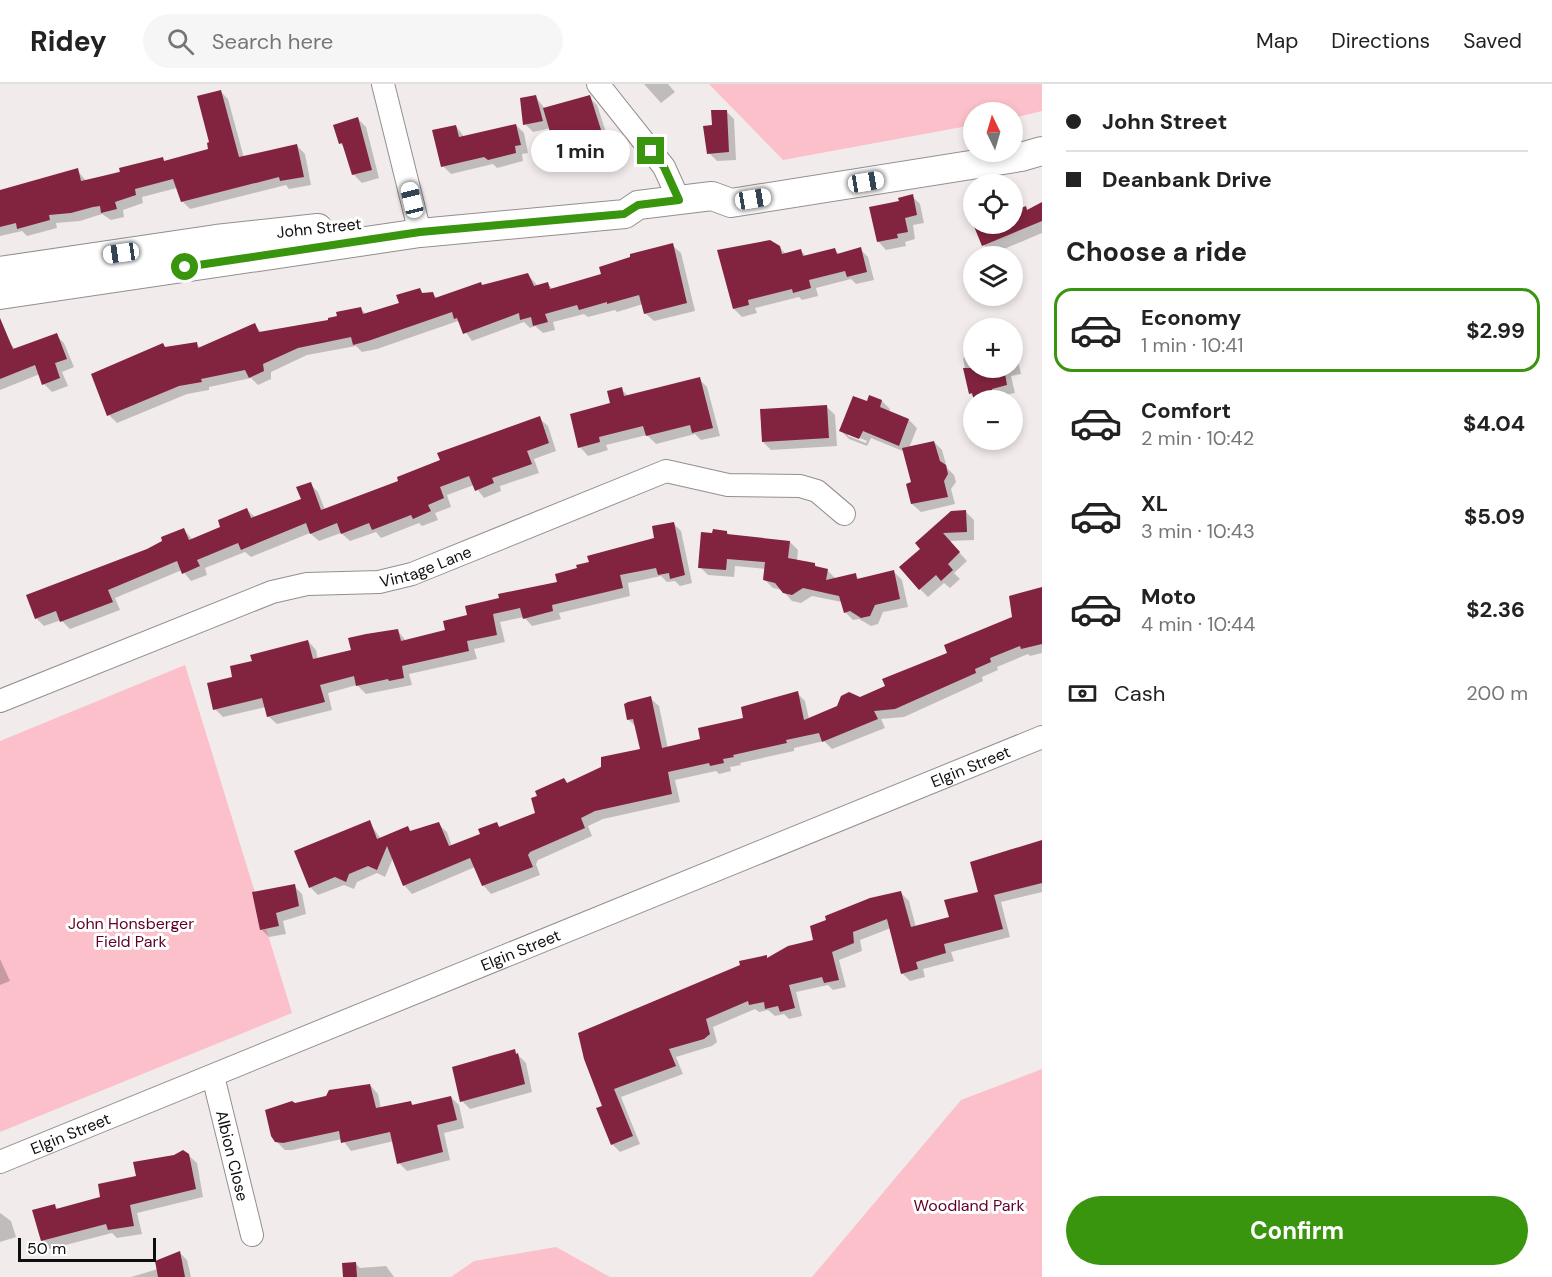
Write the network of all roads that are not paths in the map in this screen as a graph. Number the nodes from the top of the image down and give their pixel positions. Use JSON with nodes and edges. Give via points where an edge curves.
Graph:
{"nodes":[{"id":1,"x":383,"y":84,"type":"edge"},
{"id":2,"x":598,"y":84,"type":"edge"},
{"id":3,"x":1042,"y":133,"type":"edge"},
{"id":4,"x":1023,"y":137,"type":"edge"},
{"id":5,"x":963,"y":148,"type":"edge"},
{"id":6,"x":1042,"y":151,"type":"edge"},
{"id":7,"x":712,"y":196,"type":"junction"},
{"id":8,"x":679,"y":200,"type":"junction"},
{"id":9,"x":418,"y":225,"type":"junction"},
{"id":10,"x":0,"y":271,"type":"edge"},
{"id":11,"x":0,"y":295,"type":"edge"},
{"id":12,"x":844,"y":514,"type":"dead end"},
{"id":13,"x":0,"y":701,"type":"edge"},
{"id":14,"x":1042,"y":737,"type":"edge"},
{"id":15,"x":213,"y":1076,"type":"junction"},
{"id":16,"x":0,"y":1162,"type":"edge"},
{"id":17,"x":252,"y":1235,"type":"dead end"}],
"edges":[{"from":1,"to":9,"type":"street"},
{"from":2,"to":8,"type":"street","via":[[664,167]]},
{"from":3,"to":4,"type":"main road"},
{"from":5,"to":7,"type":"main road","name":"John Street","via":[[729,184]]},
{"from":6,"to":7,"type":"main road","name":"John Street","via":[[731,203]]},
{"from":7,"to":8,"type":"main road","name":"John Street"},
{"from":8,"to":9,"type":"main road","name":"John Street","via":[[638,205],[624,214]]},
{"from":9,"to":10,"type":"main road","name":"John Street","via":[[216,239]]},
{"from":9,"to":11,"type":"main road","name":"John Street"},
{"from":12,"to":13,"type":"street","name":"Vintage Lane","via":[[817,491],[800,486],[728,486],[666,471],[442,563],[379,582],[307,584],[272,592]]},
{"from":14,"to":15,"type":"street","name":"Elgin Street"},
{"from":15,"to":16,"type":"street","name":"Elgin Street"},
{"from":15,"to":17,"type":"street","name":"Albion Close"}]}
